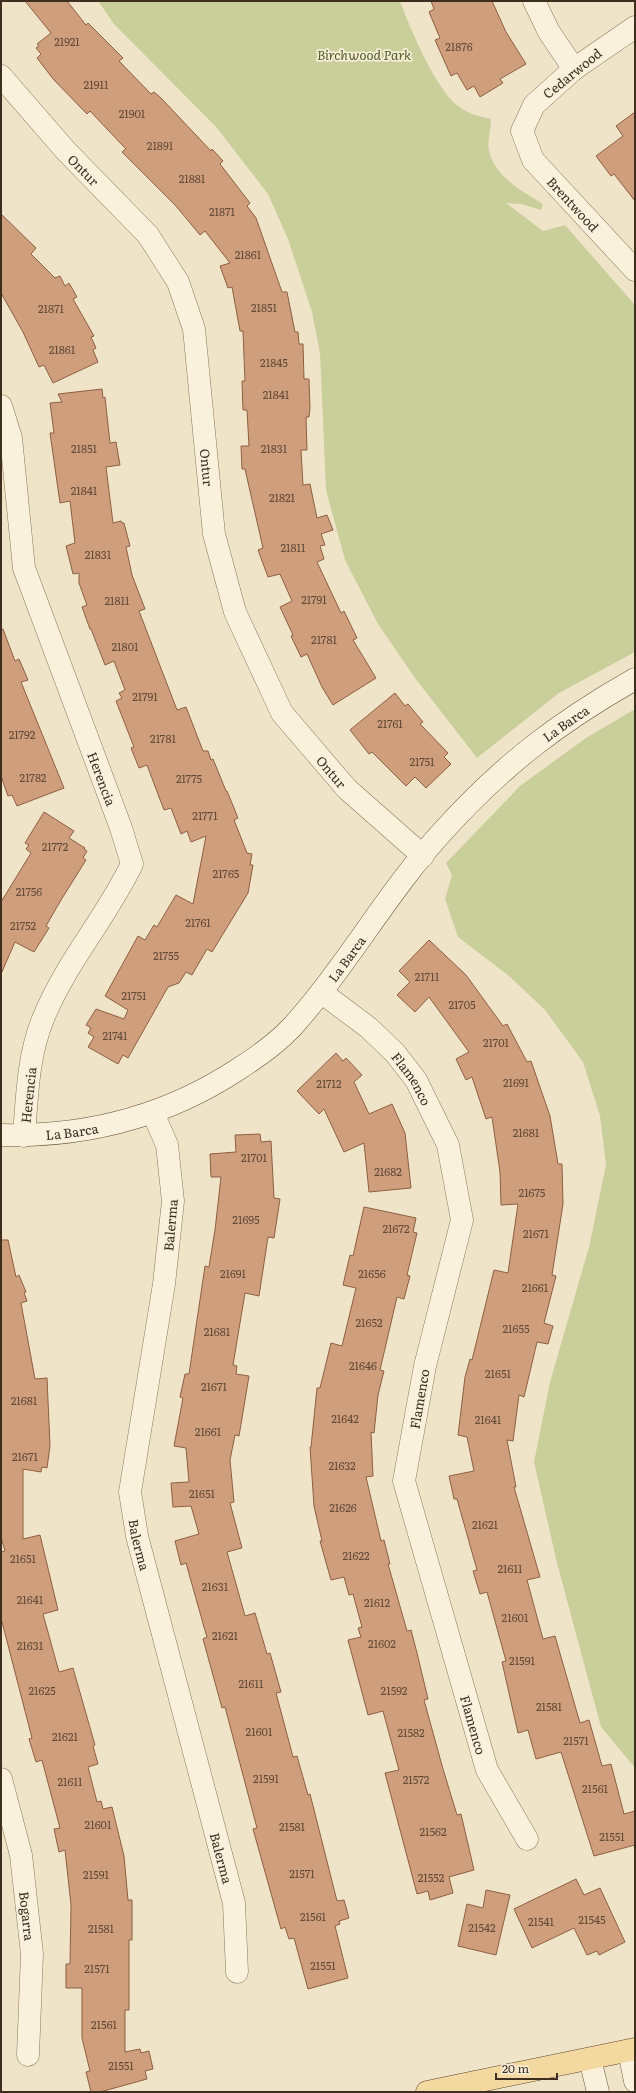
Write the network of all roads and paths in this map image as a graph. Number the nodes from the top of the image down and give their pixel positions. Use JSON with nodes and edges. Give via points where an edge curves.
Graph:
{"nodes":[{"id":1,"x":534,"y":1,"type":"edge"},
{"id":2,"x":635,"y":27,"type":"edge"},
{"id":3,"x":574,"y":69,"type":"junction"},
{"id":4,"x":1,"y":76,"type":"edge"},
{"id":5,"x":522,"y":131,"type":"joint"},
{"id":6,"x":631,"y":259,"type":"edge"},
{"id":7,"x":1,"y":406,"type":"edge"},
{"id":8,"x":635,"y":679,"type":"edge"},
{"id":9,"x":422,"y":856,"type":"junction"},
{"id":10,"x":321,"y":992,"type":"junction"},
{"id":11,"x":153,"y":1113,"type":"junction"},
{"id":12,"x":1,"y":1135,"type":"edge"},
{"id":13,"x":24,"y":1136,"type":"junction"},
{"id":14,"x":1,"y":1779,"type":"edge"},
{"id":15,"x":527,"y":1839,"type":"dead end"},
{"id":16,"x":237,"y":1972,"type":"dead end"},
{"id":17,"x":632,"y":2050,"type":"edge"},
{"id":18,"x":28,"y":2055,"type":"dead end"},
{"id":19,"x":590,"y":2059,"type":"junction"},
{"id":20,"x":635,"y":2081,"type":"edge"},
{"id":21,"x":426,"y":2092,"type":"edge"},
{"id":22,"x":598,"y":2092,"type":"edge"}],
"edges":[{"from":1,"to":3,"type":"street","via":[[549,32]]},
{"from":2,"to":3,"type":"street","name":"Cedarwood"},
{"from":3,"to":5,"type":"street","name":"Cedarwood","via":[[534,105]]},
{"from":4,"to":9,"type":"street","name":"Ontur","via":[[66,151],[148,235],[178,282],[194,329],[214,534],[235,612],[282,713],[346,789]]},
{"from":5,"to":6,"type":"street","name":"Brentwood","via":[[533,160]]},
{"from":7,"to":13,"type":"street","name":"Herencia","via":[[11,438],[24,568],[121,828],[132,864],[119,892],[55,992],[42,1020],[34,1046],[27,1089]]},
{"from":8,"to":9,"type":"street","name":"La Barca","via":[[584,708],[503,769]]},
{"from":9,"to":10,"type":"street","name":"La Barca"},
{"from":10,"to":11,"type":"street","name":"La Barca","via":[[290,1029],[255,1059],[209,1088]]},
{"from":10,"to":15,"type":"street","name":"Flamenco","via":[[395,1052],[416,1080],[448,1145],[462,1220],[425,1366],[404,1481],[487,1770]]},
{"from":11,"to":13,"type":"street","name":"La Barca","via":[[110,1126]]},
{"from":11,"to":16,"type":"street","name":"Balerma","via":[[167,1145],[174,1201],[164,1284],[130,1492],[137,1536],[234,1903]]},
{"from":12,"to":13,"type":"street","name":"La Barca"},
{"from":14,"to":18,"type":"street","name":"Bogarra","via":[[21,1854],[32,1954]]},
{"from":17,"to":19,"type":"main road"},
{"from":17,"to":20,"type":"street"},
{"from":19,"to":21,"type":"main road"},
{"from":19,"to":22,"type":"street"}]}
